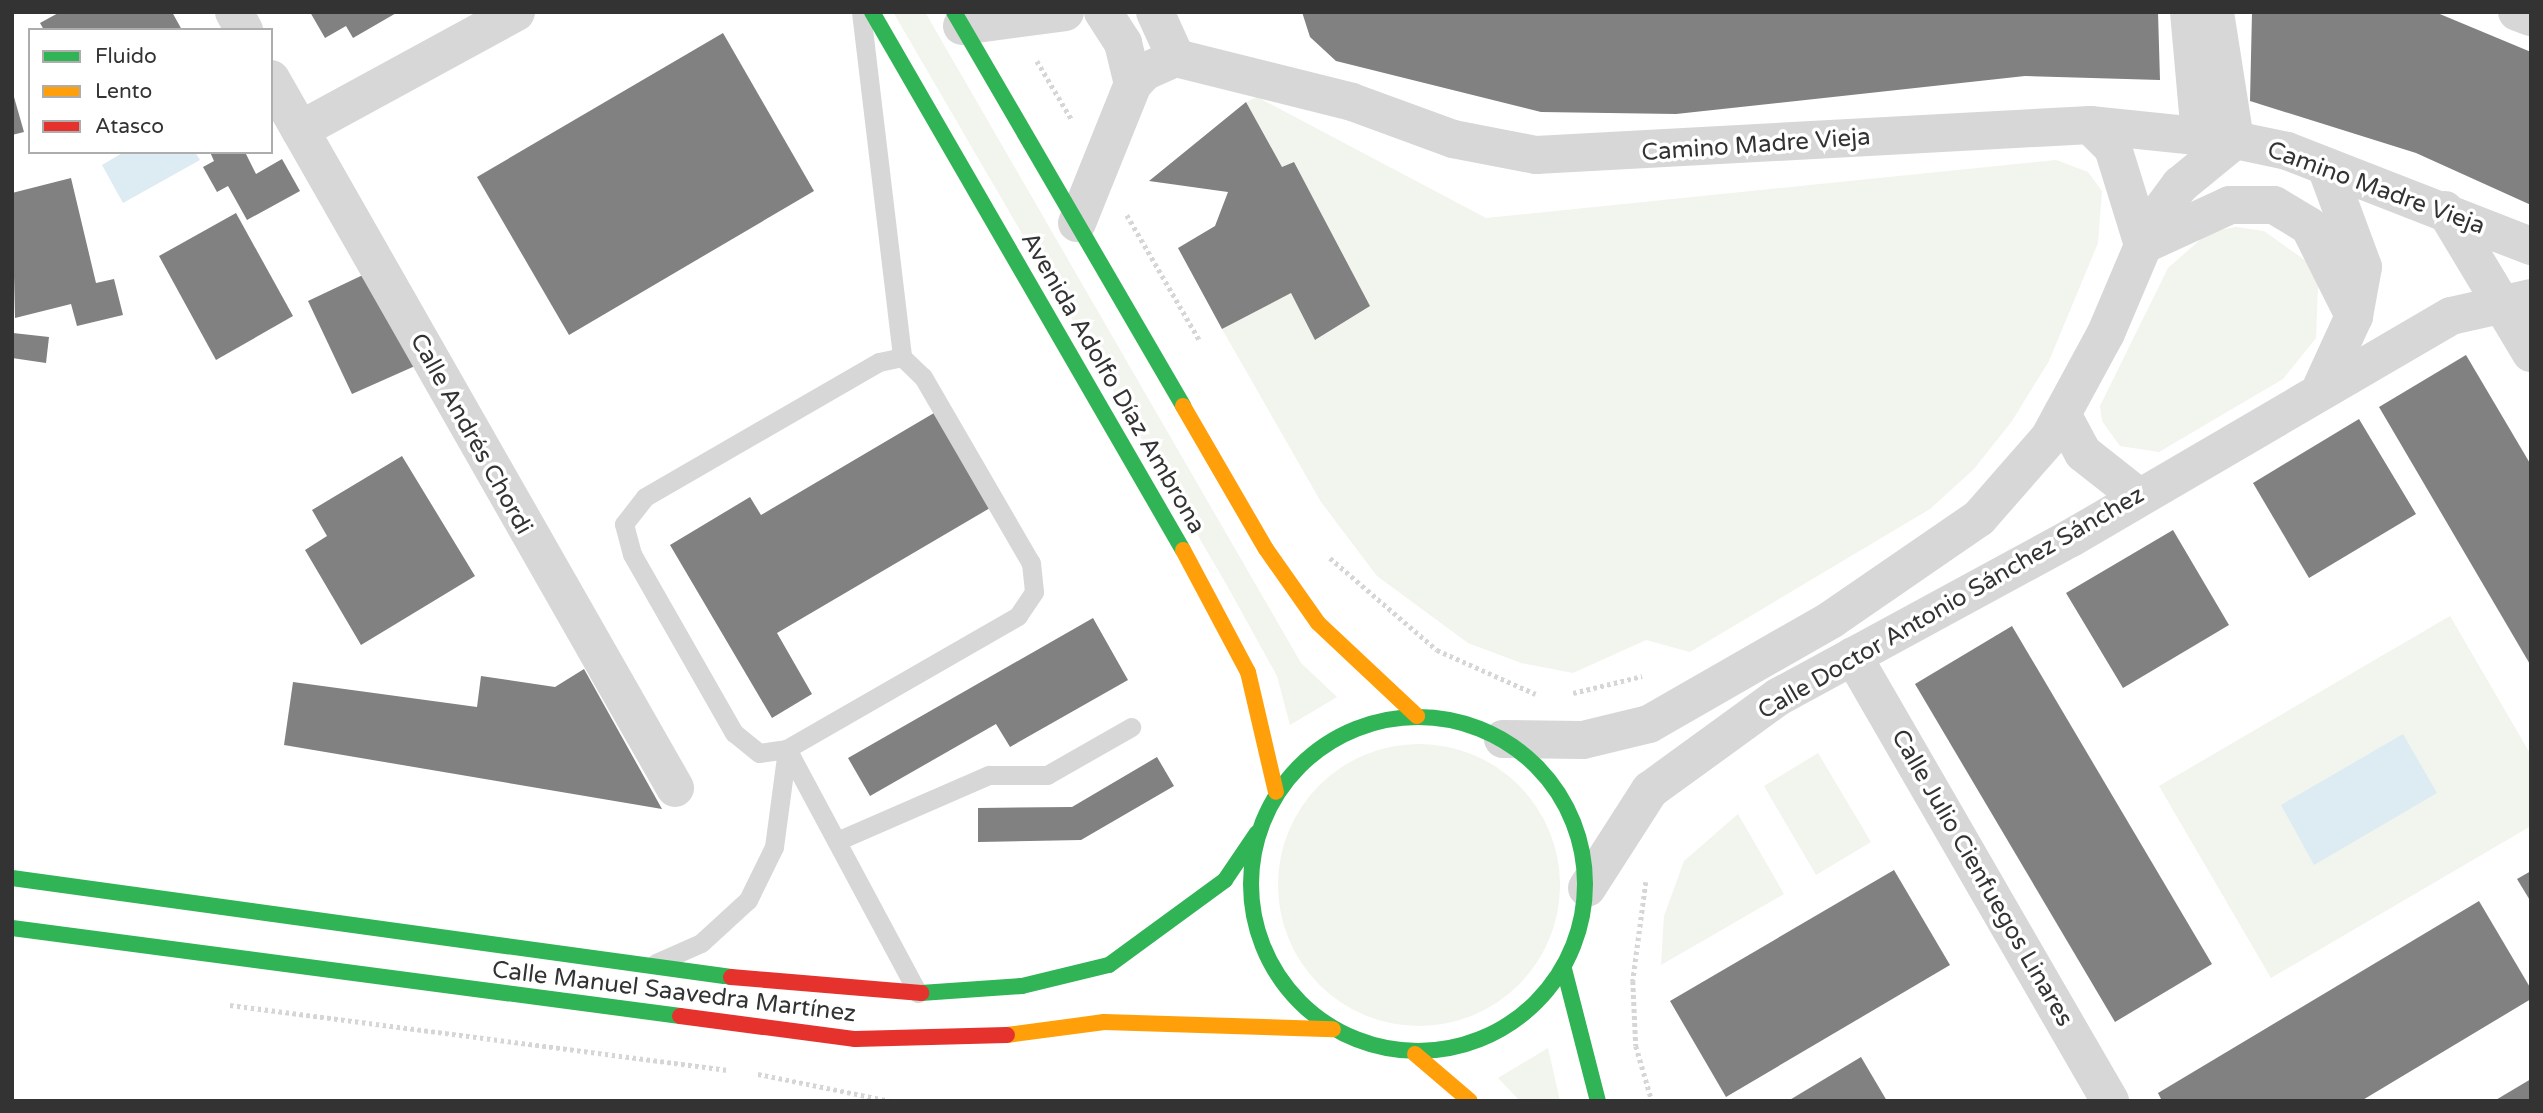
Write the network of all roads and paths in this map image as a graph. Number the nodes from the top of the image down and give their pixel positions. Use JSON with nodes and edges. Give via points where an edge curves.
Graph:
{"nodes":[{"id":1,"x":234,"y":12,"type":"edge"},
{"id":2,"x":516,"y":12,"type":"edge"},
{"id":3,"x":860,"y":12,"type":"edge"},
{"id":4,"x":872,"y":12,"type":"edge"},
{"id":5,"x":1065,"y":12,"type":"edge"},
{"id":6,"x":1103,"y":12,"type":"edge"},
{"id":7,"x":1155,"y":12,"type":"edge"},
{"id":8,"x":2189,"y":12,"type":"edge"},
{"id":9,"x":2215,"y":12,"type":"edge"},
{"id":10,"x":1012,"y":18,"type":"junction"},
{"id":11,"x":958,"y":19,"type":"edge"},
{"id":12,"x":243,"y":28,"type":"edge"},
{"id":13,"x":1176,"y":58,"type":"junction"},
{"id":14,"x":273,"y":83,"type":"edge"},
{"id":15,"x":1133,"y":84,"type":"junction"},
{"id":16,"x":2090,"y":125,"type":"junction"},
{"id":17,"x":300,"y":130,"type":"junction"},
{"id":18,"x":2217,"y":137,"type":"junction"},
{"id":19,"x":2326,"y":167,"type":"junction"},
{"id":20,"x":1101,"y":171,"type":"junction"},
{"id":21,"x":2445,"y":211,"type":"junction"},
{"id":22,"x":1077,"y":223,"type":"junction"},
{"id":23,"x":2143,"y":246,"type":"junction"},
{"id":24,"x":2531,"y":246,"type":"edge"},
{"id":25,"x":2516,"y":301,"type":"edge"},
{"id":26,"x":2354,"y":316,"type":"junction"},
{"id":27,"x":1206,"y":351,"type":"dead end"},
{"id":28,"x":2531,"y":354,"type":"edge"},
{"id":29,"x":902,"y":357,"type":"junction"},
{"id":30,"x":2322,"y":386,"type":"junction"},
{"id":31,"x":2062,"y":414,"type":"junction"},
{"id":32,"x":2139,"y":497,"type":"junction"},
{"id":33,"x":1323,"y":550,"type":"dead end"},
{"id":34,"x":1853,"y":656,"type":"junction"},
{"id":35,"x":1563,"y":693,"type":"dead end"},
{"id":36,"x":1550,"y":694,"type":"dead end"},
{"id":37,"x":1666,"y":715,"type":"junction"},
{"id":38,"x":1417,"y":716,"type":"junction"},
{"id":39,"x":1131,"y":727,"type":"dead end"},
{"id":40,"x":1503,"y":739,"type":"junction"},
{"id":41,"x":787,"y":748,"type":"junction"},
{"id":42,"x":675,"y":788,"type":"dead end"},
{"id":43,"x":1276,"y":792,"type":"junction"},
{"id":44,"x":1257,"y":833,"type":"junction"},
{"id":45,"x":837,"y":841,"type":"junction"},
{"id":46,"x":1648,"y":876,"type":"dead end"},
{"id":47,"x":12,"y":878,"type":"edge"},
{"id":48,"x":1587,"y":888,"type":"junction"},
{"id":49,"x":12,"y":928,"type":"edge"},
{"id":50,"x":642,"y":969,"type":"junction"},
{"id":51,"x":1564,"y":969,"type":"junction"},
{"id":52,"x":918,"y":993,"type":"junction"},
{"id":53,"x":216,"y":1002,"type":"dead end"},
{"id":54,"x":1333,"y":1029,"type":"junction"},
{"id":55,"x":1415,"y":1054,"type":"junction"},
{"id":56,"x":891,"y":1101,"type":"edge"},
{"id":57,"x":1470,"y":1101,"type":"edge"},
{"id":58,"x":1598,"y":1101,"type":"edge"},
{"id":59,"x":1652,"y":1101,"type":"edge"},
{"id":60,"x":2110,"y":1101,"type":"edge"}],
"edges":[{"from":1,"to":12,"type":"street"},
{"from":2,"to":17,"type":"street"},
{"from":3,"to":29,"type":"lane"},
{"from":4,"to":43,"type":"main road","name":"Avenida Adolfo Díaz Ambrona","via":[[1200,579],[1248,672]]},
{"from":5,"to":10,"type":"street"},
{"from":6,"to":15,"type":"street","via":[[1123,43]]},
{"from":7,"to":13,"type":"street"},
{"from":8,"to":18,"type":"street"},
{"from":9,"to":18,"type":"street"},
{"from":10,"to":11,"type":"street"},
{"from":10,"to":20,"type":"path"},
{"from":11,"to":22,"type":"main road","name":"Avenida Adolfo Díaz Ambrona"},
{"from":13,"to":15,"type":"street","via":[[1144,72]]},
{"from":13,"to":16,"type":"street","name":"Camino Madre Vieja","via":[[1352,102],[1453,139],[1536,155]]},
{"from":14,"to":17,"type":"street","name":"Calle Andrés Chordi"},
{"from":15,"to":20,"type":"street"},
{"from":16,"to":18,"type":"street","name":"Camino Madre Vieja"},
{"from":16,"to":23,"type":"street","via":[[2113,148]]},
{"from":17,"to":42,"type":"street","name":"Calle Andrés Chordi"},
{"from":18,"to":19,"type":"street","name":"Camino Madre Vieja"},
{"from":18,"to":23,"type":"street","name":"Calle Doctor Antonio Sánchez Sánchez","via":[[2180,185]]},
{"from":19,"to":21,"type":"street","name":"Camino Madre Vieja"},
{"from":19,"to":26,"type":"street","via":[[2363,267]]},
{"from":20,"to":22,"type":"street"},
{"from":20,"to":27,"type":"path"},
{"from":21,"to":24,"type":"street","name":"Camino Madre Vieja"},
{"from":21,"to":25,"type":"street"},
{"from":22,"to":38,"type":"main road","name":"Avenida Adolfo Díaz Ambrona","via":[[1273,559],[1318,622]]},
{"from":23,"to":26,"type":"street","via":[[2230,205],[2274,205],[2309,226]]},
{"from":23,"to":31,"type":"street","name":"Calle Doctor Antonio Sánchez Sánchez"},
{"from":25,"to":28,"type":"street"},
{"from":25,"to":30,"type":"street","name":"Calle Doctor Antonio Sánchez Sánchez","via":[[2451,316]]},
{"from":26,"to":30,"type":"street"},
{"from":29,"to":41,"type":"lane","via":[[923,377],[1031,563],[1034,593],[1018,616]]},
{"from":29,"to":41,"type":"lane","via":[[879,362],[645,497],[624,524],[632,554],[734,733],[759,753]]},
{"from":30,"to":32,"type":"street","name":"Calle Doctor Antonio Sánchez Sánchez"},
{"from":31,"to":32,"type":"street","via":[[2083,453]]},
{"from":31,"to":37,"type":"street","name":"Calle Doctor Antonio Sánchez Sánchez","via":[[1979,518],[1832,618]]},
{"from":32,"to":34,"type":"street","name":"Calle Doctor Antonio Sánchez Sánchez"},
{"from":33,"to":36,"type":"path","via":[[1347,578],[1437,650],[1492,678]]},
{"from":34,"to":48,"type":"street","name":"Calle Doctor Antonio Sánchez Sánchez","via":[[1778,697],[1650,790]]},
{"from":34,"to":60,"type":"street","name":"Calle Julio Cienfuegos Linares"},
{"from":35,"to":37,"type":"path","via":[[1634,674],[1646,677]]},
{"from":37,"to":40,"type":"street","name":"Calle Doctor Antonio Sánchez Sánchez","via":[[1583,740]]},
{"from":38,"to":40,"type":"main road","via":[[1456,720]]},
{"from":38,"to":43,"type":"main road","via":[[1367,724],[1305,758]]},
{"from":39,"to":45,"type":"lane","via":[[1047,775],[989,775]]},
{"from":40,"to":48,"type":"main road","via":[[1541,770],[1580,837]]},
{"from":41,"to":45,"type":"lane"},
{"from":41,"to":50,"type":"lane","via":[[774,846],[748,900],[701,943]]},
{"from":43,"to":44,"type":"main road"},
{"from":44,"to":52,"type":"main road","name":"Calle Manuel Saavedra Martínez","via":[[1225,880],[1109,965],[1022,986]]},
{"from":44,"to":54,"type":"main road","via":[[1249,882],[1261,947],[1292,997]]},
{"from":45,"to":52,"type":"lane"},
{"from":46,"to":59,"type":"path","via":[[1639,901],[1633,981],[1636,1046]]},
{"from":47,"to":50,"type":"main road","name":"Calle Manuel Saavedra Martínez"},
{"from":48,"to":51,"type":"main road","via":[[1583,922]]},
{"from":49,"to":54,"type":"main road","name":"Calle Manuel Saavedra Martínez","via":[[855,1039],[998,1036],[1104,1022]]},
{"from":50,"to":52,"type":"main road","name":"Calle Manuel Saavedra Martínez"},
{"from":51,"to":55,"type":"main road","via":[[1528,1013],[1480,1042]]},
{"from":51,"to":58,"type":"main road"},
{"from":53,"to":56,"type":"path","via":[[758,1074]]},
{"from":54,"to":55,"type":"main road"},
{"from":55,"to":57,"type":"main road"}]}
